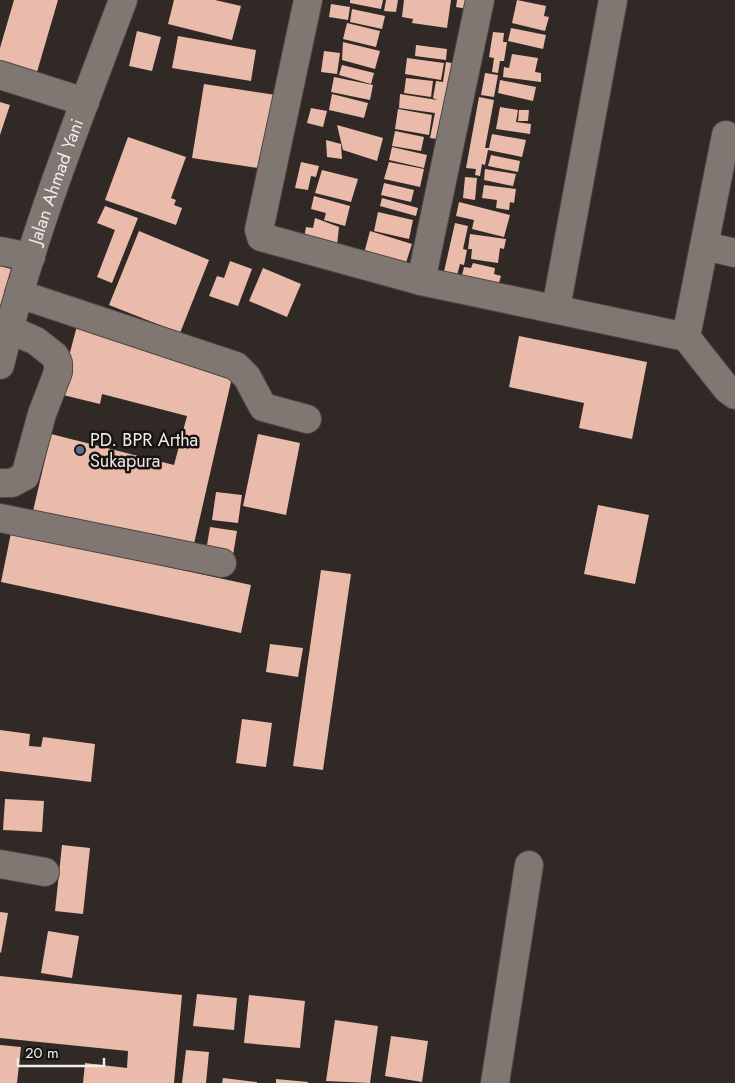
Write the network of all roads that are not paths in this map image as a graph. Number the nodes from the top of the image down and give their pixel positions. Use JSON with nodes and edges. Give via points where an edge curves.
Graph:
{"nodes":[{"id":1,"x":123,"y":0,"type":"edge"},
{"id":2,"x":308,"y":0,"type":"edge"},
{"id":3,"x":480,"y":0,"type":"edge"},
{"id":4,"x":614,"y":0,"type":"edge"},
{"id":5,"x":0,"y":75,"type":"edge"},
{"id":6,"x":85,"y":102,"type":"junction"},
{"id":7,"x":726,"y":135,"type":"dead end"},
{"id":8,"x":705,"y":246,"type":"junction"},
{"id":9,"x":0,"y":251,"type":"edge"},
{"id":10,"x":735,"y":253,"type":"edge"},
{"id":11,"x":31,"y":258,"type":"junction"},
{"id":12,"x":421,"y":281,"type":"junction"},
{"id":13,"x":19,"y":294,"type":"junction"},
{"id":14,"x":556,"y":308,"type":"junction"},
{"id":15,"x":9,"y":329,"type":"junction"},
{"id":16,"x":686,"y":337,"type":"junction"},
{"id":17,"x":0,"y":365,"type":"edge"},
{"id":18,"x":735,"y":395,"type":"edge"},
{"id":19,"x":307,"y":419,"type":"dead end"},
{"id":20,"x":0,"y":483,"type":"edge"},
{"id":21,"x":0,"y":518,"type":"edge"},
{"id":22,"x":222,"y":563,"type":"dead end"},
{"id":23,"x":0,"y":864,"type":"edge"},
{"id":24,"x":529,"y":865,"type":"dead end"},
{"id":25,"x":45,"y":872,"type":"dead end"},
{"id":26,"x":495,"y":1083,"type":"edge"}],
"edges":[{"from":1,"to":6,"type":"street","name":"Jalan Ahmad Yani"},
{"from":2,"to":12,"type":"street","via":[[259,234],[261,238]]},
{"from":3,"to":12,"type":"street"},
{"from":4,"to":14,"type":"street"},
{"from":5,"to":6,"type":"street"},
{"from":6,"to":11,"type":"street","name":"Jalan Ahmad Yani"},
{"from":7,"to":8,"type":"street"},
{"from":8,"to":10,"type":"street"},
{"from":8,"to":16,"type":"street"},
{"from":9,"to":11,"type":"street"},
{"from":11,"to":13,"type":"street","name":"Jalan Ahmad Yani"},
{"from":12,"to":14,"type":"street"},
{"from":13,"to":15,"type":"street","name":"Jalan Ahmad Yani"},
{"from":13,"to":19,"type":"street","via":[[236,366],[263,407]]},
{"from":14,"to":16,"type":"street"},
{"from":15,"to":17,"type":"street","name":"Jalan Ahmad Yani"},
{"from":15,"to":20,"type":"street","via":[[36,341],[55,356],[58,372],[42,414],[25,476],[12,483]]},
{"from":16,"to":18,"type":"street"},
{"from":21,"to":22,"type":"street"},
{"from":23,"to":25,"type":"street"},
{"from":24,"to":26,"type":"street"}]}
